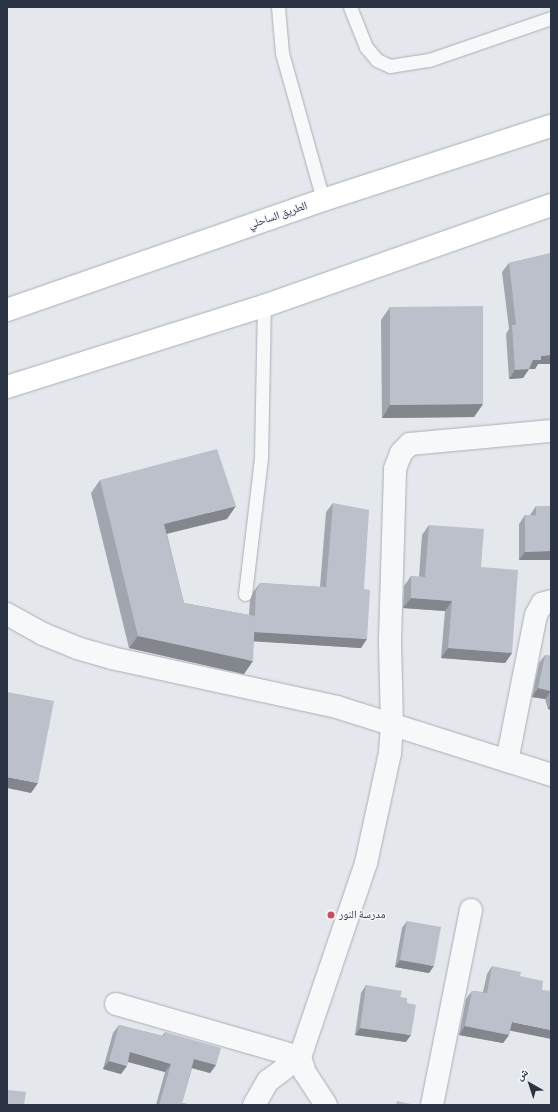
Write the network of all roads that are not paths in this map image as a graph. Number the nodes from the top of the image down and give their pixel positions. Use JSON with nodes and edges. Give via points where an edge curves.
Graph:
{"nodes":[{"id":1,"x":278,"y":7,"type":"edge"},
{"id":2,"x":350,"y":7,"type":"edge"},
{"id":3,"x":551,"y":18,"type":"edge"},
{"id":4,"x":551,"y":126,"type":"edge"},
{"id":5,"x":323,"y":200,"type":"junction"},
{"id":6,"x":551,"y":205,"type":"edge"},
{"id":7,"x":264,"y":306,"type":"junction"},
{"id":8,"x":7,"y":310,"type":"edge"},
{"id":9,"x":7,"y":387,"type":"edge"},
{"id":10,"x":551,"y":431,"type":"edge"},
{"id":11,"x":245,"y":594,"type":"dead end"},
{"id":12,"x":551,"y":601,"type":"edge"},
{"id":13,"x":7,"y":614,"type":"edge"},
{"id":14,"x":392,"y":724,"type":"junction"},
{"id":15,"x":507,"y":762,"type":"junction"},
{"id":16,"x":551,"y":775,"type":"edge"},
{"id":17,"x":471,"y":910,"type":"dead end"},
{"id":18,"x":116,"y":1004,"type":"dead end"},
{"id":19,"x":300,"y":1057,"type":"junction"},
{"id":20,"x":254,"y":1105,"type":"edge"},
{"id":21,"x":326,"y":1105,"type":"edge"},
{"id":22,"x":432,"y":1105,"type":"edge"}],
"edges":[{"from":1,"to":5,"type":"lane","via":[[282,53]]},
{"from":2,"to":3,"type":"lane","via":[[366,47],[377,60],[390,66],[429,60]]},
{"from":4,"to":5,"type":"highway","name":"الطريق الساحلي"},
{"from":5,"to":8,"type":"highway","name":"الطريق الساحلي"},
{"from":6,"to":7,"type":"highway"},
{"from":7,"to":9,"type":"highway"},
{"from":7,"to":11,"type":"lane","via":[[261,458]]},
{"from":10,"to":14,"type":"street","via":[[426,441],[410,444],[401,453],[393,484],[390,640]]},
{"from":12,"to":15,"type":"street","via":[[542,604],[536,615]]},
{"from":13,"to":14,"type":"street","via":[[50,637],[112,658],[337,707]]},
{"from":14,"to":15,"type":"street"},
{"from":14,"to":19,"type":"street","via":[[386,772],[366,863]]},
{"from":15,"to":16,"type":"street"},
{"from":17,"to":22,"type":"street"},
{"from":18,"to":19,"type":"street"},
{"from":19,"to":20,"type":"street","via":[[268,1081]]},
{"from":19,"to":21,"type":"street","via":[[305,1073]]}]}
